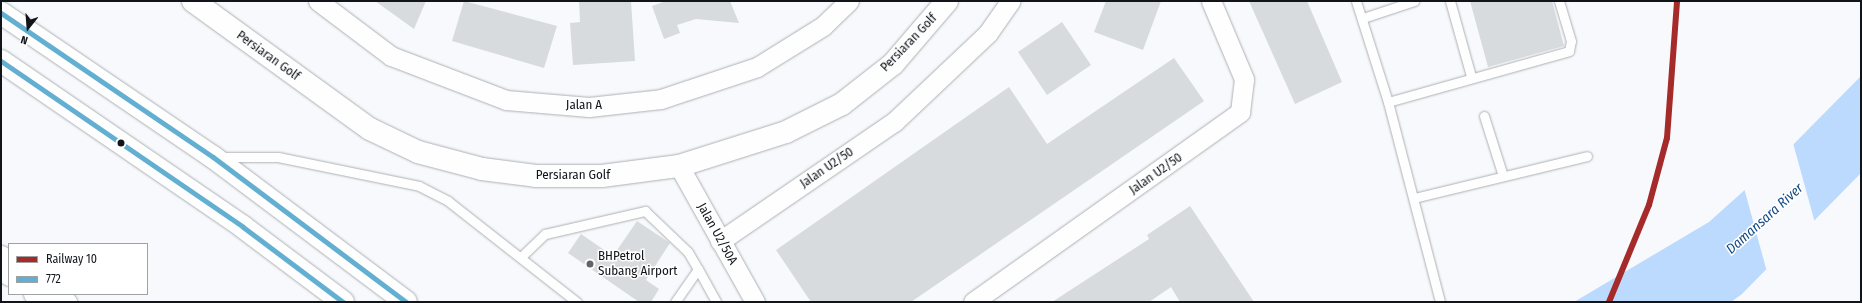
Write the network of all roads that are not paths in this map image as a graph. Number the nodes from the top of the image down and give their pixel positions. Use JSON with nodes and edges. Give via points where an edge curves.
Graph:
{"nodes":[{"id":1,"x":193,"y":1,"type":"edge"},
{"id":2,"x":318,"y":1,"type":"edge"},
{"id":3,"x":849,"y":1,"type":"edge"},
{"id":4,"x":948,"y":1,"type":"edge"},
{"id":5,"x":1010,"y":1,"type":"edge"},
{"id":6,"x":1211,"y":1,"type":"edge"},
{"id":7,"x":1356,"y":1,"type":"edge"},
{"id":8,"x":1414,"y":1,"type":"edge"},
{"id":9,"x":1450,"y":1,"type":"edge"},
{"id":10,"x":1560,"y":1,"type":"edge"},
{"id":11,"x":1,"y":13,"type":"edge"},
{"id":12,"x":1363,"y":18,"type":"junction"},
{"id":13,"x":1,"y":61,"type":"edge"},
{"id":14,"x":1470,"y":76,"type":"junction"},
{"id":15,"x":1388,"y":102,"type":"junction"},
{"id":16,"x":1484,"y":116,"type":"dead end"},
{"id":17,"x":1587,"y":156,"type":"dead end"},
{"id":18,"x":213,"y":157,"type":"junction"},
{"id":19,"x":680,"y":166,"type":"junction"},
{"id":20,"x":1503,"y":176,"type":"junction"},
{"id":21,"x":1414,"y":198,"type":"junction"},
{"id":22,"x":720,"y":241,"type":"junction"},
{"id":23,"x":522,"y":256,"type":"junction"},
{"id":24,"x":698,"y":269,"type":"junction"},
{"id":25,"x":34,"y":295,"type":"edge"},
{"id":26,"x":57,"y":295,"type":"edge"},
{"id":27,"x":45,"y":302,"type":"edge"},
{"id":28,"x":67,"y":302,"type":"edge"},
{"id":29,"x":343,"y":302,"type":"edge"},
{"id":30,"x":406,"y":302,"type":"edge"},
{"id":31,"x":577,"y":302,"type":"edge"},
{"id":32,"x":675,"y":302,"type":"edge"},
{"id":33,"x":716,"y":302,"type":"edge"},
{"id":34,"x":755,"y":302,"type":"edge"},
{"id":35,"x":974,"y":302,"type":"edge"},
{"id":36,"x":1440,"y":302,"type":"edge"}],
"edges":[{"from":1,"to":19,"type":"main road","name":"Persiaran Golf","via":[[370,128],[418,152],[482,168],[536,176],[602,176]]},
{"from":2,"to":3,"type":"street","name":"Jalan A","via":[[398,59],[506,100],[589,107],[662,99],[757,67],[823,26]]},
{"from":4,"to":19,"type":"main road","name":"Persiaran Golf","via":[[893,64],[842,104],[786,132]]},
{"from":5,"to":22,"type":"street","name":"Jalan U2/50","via":[[988,33],[894,122]]},
{"from":6,"to":35,"type":"street","name":"Jalan U2/50","via":[[1244,79],[1240,112]]},
{"from":7,"to":12,"type":"lane"},
{"from":8,"to":12,"type":"lane"},
{"from":9,"to":14,"type":"lane"},
{"from":10,"to":14,"type":"lane","via":[[1571,41],[1569,51]]},
{"from":11,"to":18,"type":"main road"},
{"from":12,"to":15,"type":"lane"},
{"from":13,"to":29,"type":"main road","via":[[243,227]]},
{"from":14,"to":15,"type":"lane"},
{"from":15,"to":21,"type":"lane"},
{"from":16,"to":20,"type":"lane"},
{"from":17,"to":20,"type":"lane"},
{"from":18,"to":23,"type":"lane","via":[[278,158],[419,186],[448,202]]},
{"from":18,"to":30,"type":"main road"},
{"from":19,"to":22,"type":"street","name":"Jalan U2/50A"},
{"from":20,"to":21,"type":"lane"},
{"from":21,"to":36,"type":"lane"},
{"from":22,"to":34,"type":"street","name":"Jalan U2/50A"},
{"from":23,"to":24,"type":"lane","via":[[545,234],[645,211],[688,252]]},
{"from":23,"to":31,"type":"lane"},
{"from":24,"to":32,"type":"lane"},
{"from":24,"to":33,"type":"lane"},
{"from":25,"to":27,"type":"street"},
{"from":26,"to":28,"type":"street"}]}
